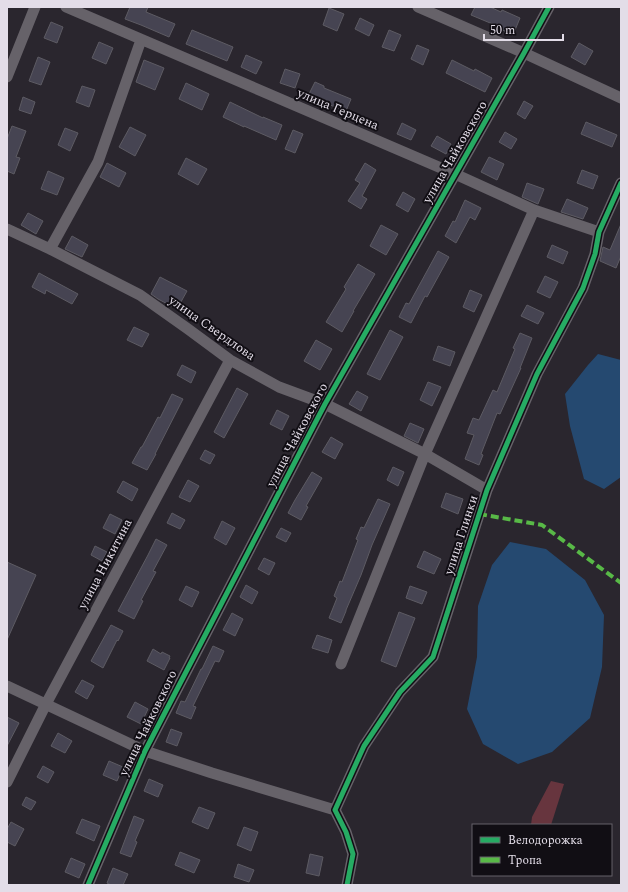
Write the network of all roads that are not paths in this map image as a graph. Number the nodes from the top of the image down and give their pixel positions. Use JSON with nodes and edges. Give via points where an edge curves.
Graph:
{"nodes":[{"id":1,"x":35,"y":7,"type":"edge"},
{"id":2,"x":66,"y":7,"type":"edge"},
{"id":3,"x":418,"y":7,"type":"edge"},
{"id":4,"x":549,"y":7,"type":"edge"},
{"id":5,"x":142,"y":40,"type":"junction"},
{"id":6,"x":524,"y":53,"type":"junction"},
{"id":7,"x":7,"y":77,"type":"edge"},
{"id":8,"x":621,"y":98,"type":"edge"},
{"id":9,"x":455,"y":174,"type":"junction"},
{"id":10,"x":621,"y":183,"type":"edge"},
{"id":11,"x":534,"y":210,"type":"junction"},
{"id":12,"x":7,"y":229,"type":"edge"},
{"id":13,"x":599,"y":232,"type":"junction"},
{"id":14,"x":50,"y":249,"type":"junction"},
{"id":15,"x":230,"y":360,"type":"junction"},
{"id":16,"x":325,"y":404,"type":"junction"},
{"id":17,"x":425,"y":454,"type":"junction"},
{"id":18,"x":488,"y":490,"type":"junction"},
{"id":19,"x":341,"y":664,"type":"dead end"},
{"id":20,"x":7,"y":686,"type":"edge"},
{"id":21,"x":46,"y":704,"type":"junction"},
{"id":22,"x":145,"y":750,"type":"junction"},
{"id":23,"x":7,"y":782,"type":"edge"},
{"id":24,"x":335,"y":810,"type":"junction"},
{"id":25,"x":88,"y":885,"type":"edge"},
{"id":26,"x":347,"y":885,"type":"edge"}],
"edges":[{"from":1,"to":7,"type":"street"},
{"from":2,"to":5,"type":"street","name":"улица Герцена"},
{"from":3,"to":6,"type":"street"},
{"from":4,"to":6,"type":"street","name":"улица Чайковского"},
{"from":5,"to":9,"type":"street","name":"улица Герцена"},
{"from":5,"to":14,"type":"street","via":[[98,162]]},
{"from":6,"to":8,"type":"street"},
{"from":6,"to":9,"type":"street","name":"улица Чайковского"},
{"from":9,"to":11,"type":"street","name":"улица Герцена"},
{"from":9,"to":16,"type":"street","name":"улица Чайковского"},
{"from":10,"to":13,"type":"street","name":"улица Глинки"},
{"from":11,"to":13,"type":"street","name":"улица Герцена"},
{"from":11,"to":17,"type":"street"},
{"from":12,"to":14,"type":"street","name":"улица Свердлова"},
{"from":13,"to":18,"type":"street","name":"улица Глинки","via":[[595,254],[583,288],[537,374]]},
{"from":14,"to":15,"type":"street","name":"улица Свердлова","via":[[140,295]]},
{"from":15,"to":16,"type":"street","name":"улица Свердлова","via":[[279,387]]},
{"from":15,"to":21,"type":"street","name":"улица Никитина"},
{"from":16,"to":17,"type":"street","name":"улица Свердлова"},
{"from":16,"to":22,"type":"street","name":"улица Чайковского"},
{"from":17,"to":18,"type":"street","name":"улица Свердлова"},
{"from":17,"to":19,"type":"street"},
{"from":18,"to":24,"type":"street","name":"улица Глинки","via":[[433,657],[400,692],[364,746]]},
{"from":20,"to":21,"type":"street"},
{"from":21,"to":22,"type":"street"},
{"from":21,"to":23,"type":"street","name":"улица Никитина"},
{"from":22,"to":24,"type":"street"},
{"from":22,"to":25,"type":"street","name":"улица Чайковского"},
{"from":24,"to":26,"type":"street","via":[[353,854]]}]}
